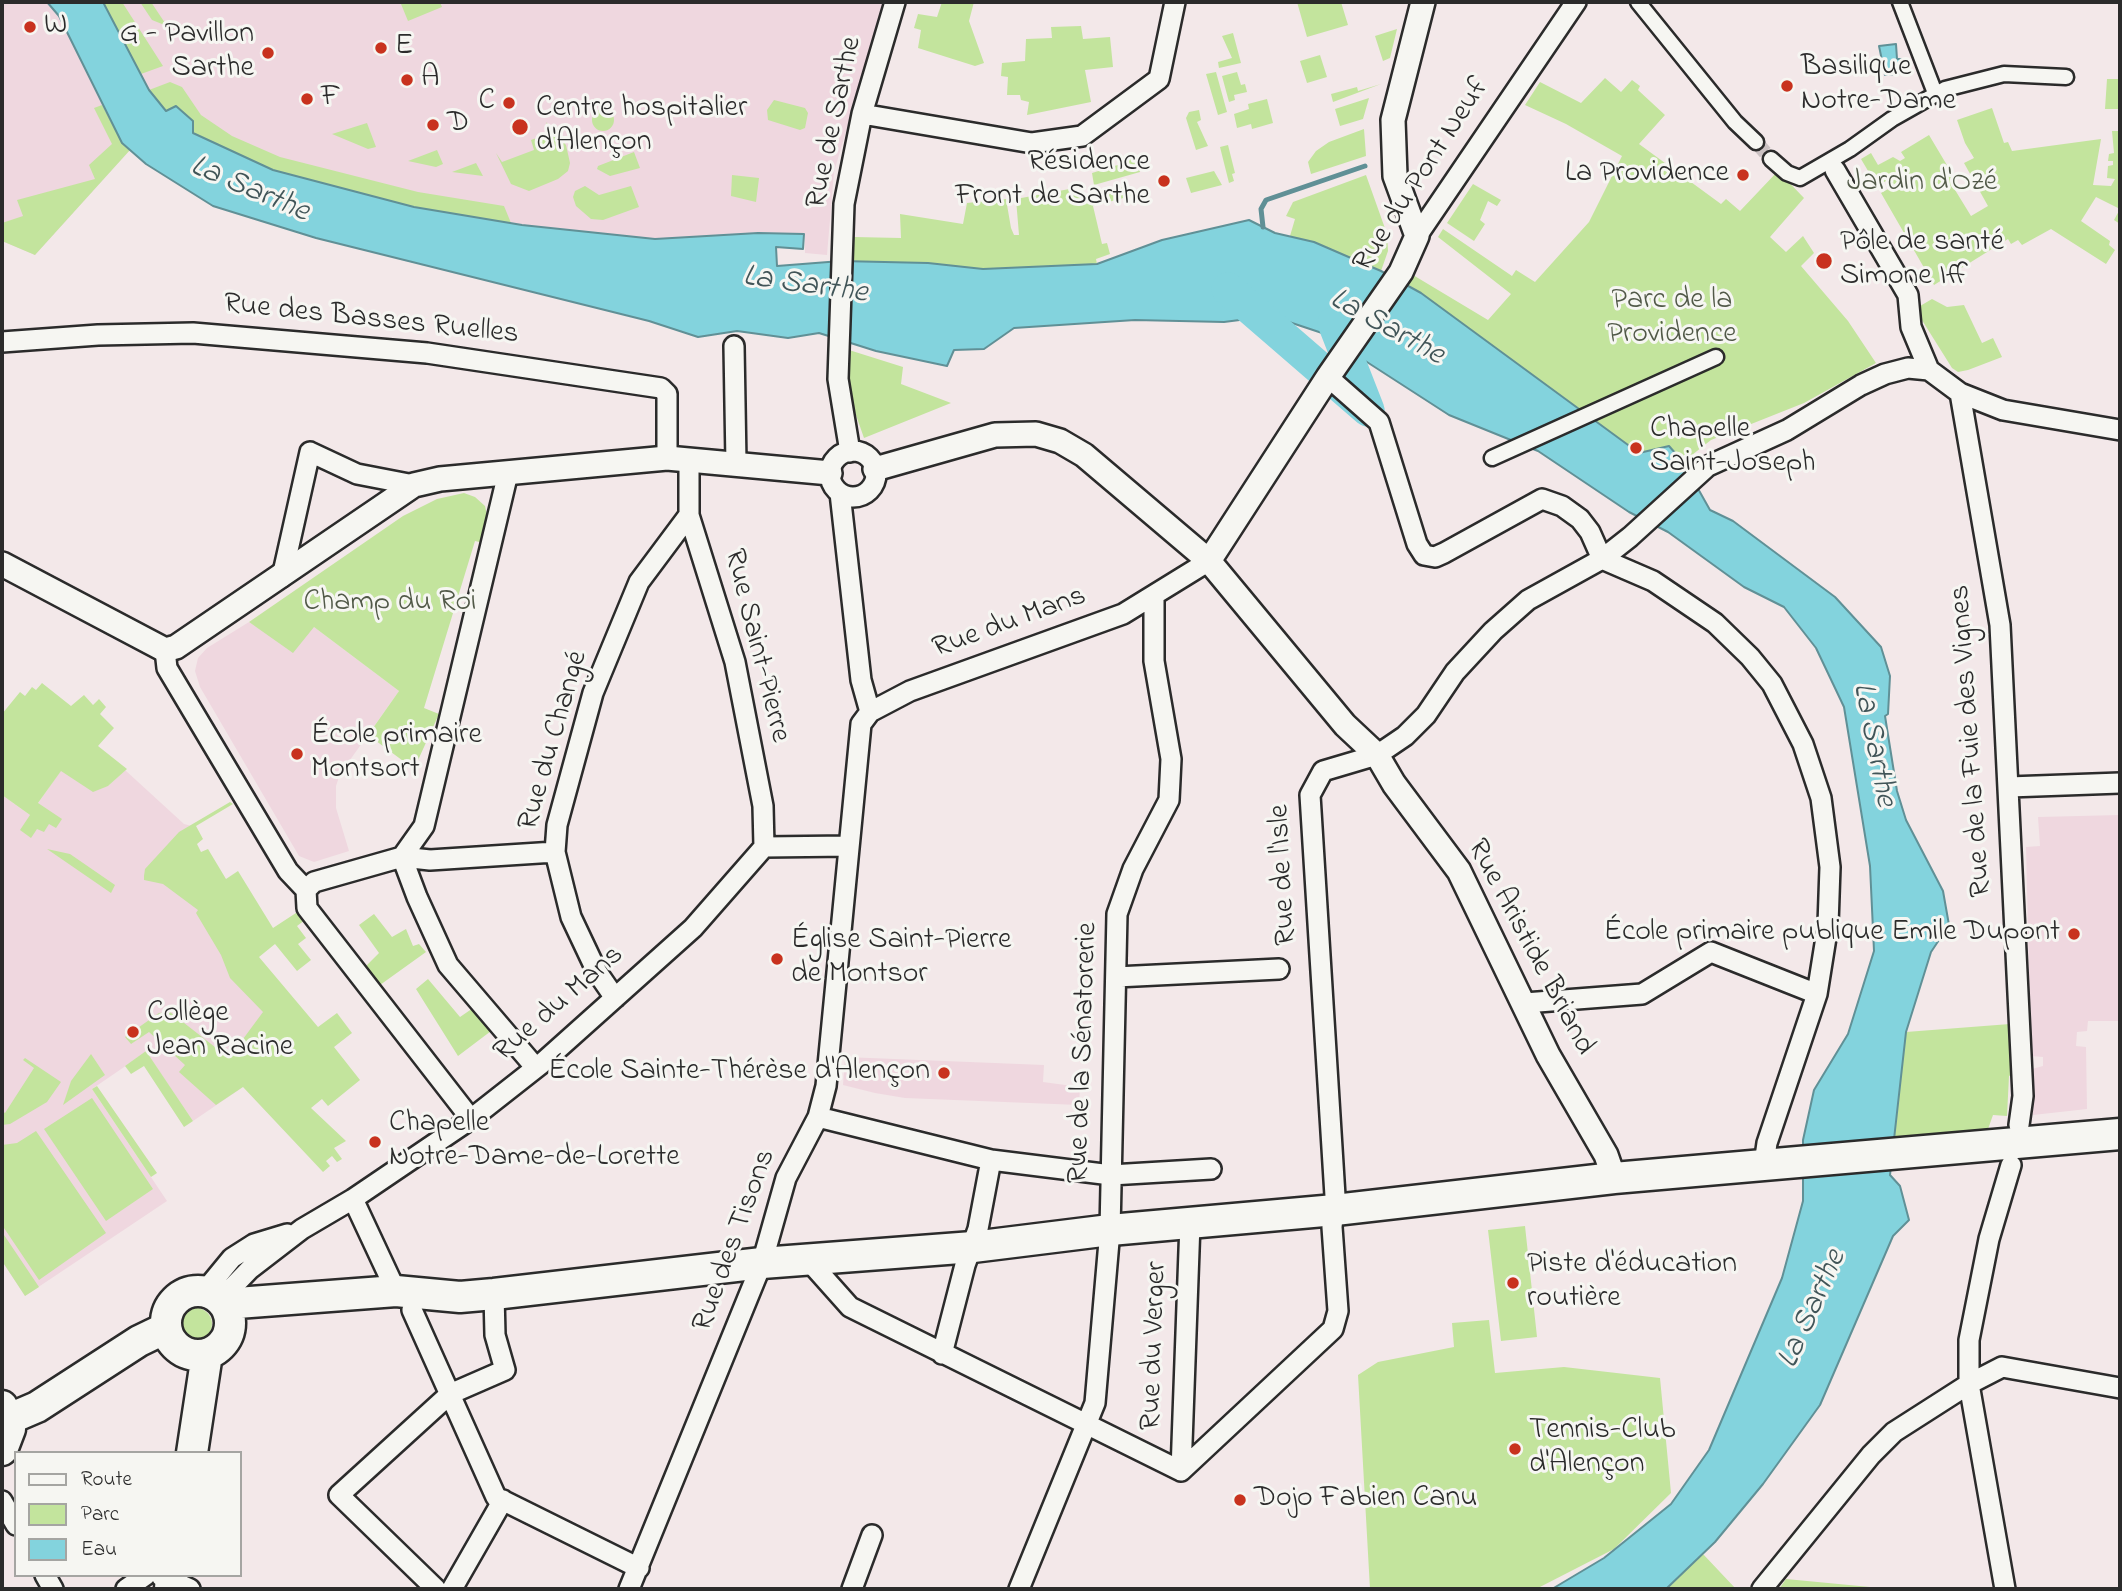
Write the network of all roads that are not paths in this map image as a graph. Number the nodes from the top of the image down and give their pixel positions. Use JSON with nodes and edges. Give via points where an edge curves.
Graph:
{"nodes":[{"id":1,"x":895,"y":2,"type":"edge"},
{"id":2,"x":1175,"y":2,"type":"edge"},
{"id":3,"x":1423,"y":2,"type":"edge"},
{"id":4,"x":1576,"y":2,"type":"edge"},
{"id":5,"x":1638,"y":2,"type":"edge"},
{"id":6,"x":1900,"y":2,"type":"edge"},
{"id":7,"x":2066,"y":77,"type":"dead end"},
{"id":8,"x":1935,"y":93,"type":"junction"},
{"id":9,"x":862,"y":114,"type":"junction"},
{"id":10,"x":1756,"y":142,"type":"tunnel mouth"},
{"id":11,"x":1771,"y":159,"type":"tunnel mouth"},
{"id":12,"x":1832,"y":165,"type":"junction"},
{"id":13,"x":1417,"y":236,"type":"junction"},
{"id":14,"x":2,"y":342,"type":"edge"},
{"id":15,"x":734,"y":346,"type":"dead end"},
{"id":16,"x":1716,"y":357,"type":"dead end"},
{"id":17,"x":1929,"y":370,"type":"junction"},
{"id":18,"x":1328,"y":377,"type":"junction"},
{"id":19,"x":1960,"y":393,"type":"junction"},
{"id":20,"x":2120,"y":430,"type":"edge"},
{"id":21,"x":850,"y":452,"type":"junction"},
{"id":22,"x":1492,"y":458,"type":"dead end"},
{"id":23,"x":678,"y":459,"type":"junction"},
{"id":24,"x":736,"y":463,"type":"junction"},
{"id":25,"x":875,"y":469,"type":"junction"},
{"id":26,"x":508,"y":473,"type":"junction"},
{"id":27,"x":835,"y":483,"type":"junction"},
{"id":28,"x":414,"y":485,"type":"junction"},
{"id":29,"x":689,"y":514,"type":"junction"},
{"id":30,"x":1602,"y":559,"type":"junction"},
{"id":31,"x":1209,"y":561,"type":"junction"},
{"id":32,"x":2,"y":564,"type":"edge"},
{"id":33,"x":282,"y":577,"type":"junction"},
{"id":34,"x":1154,"y":597,"type":"junction"},
{"id":35,"x":165,"y":650,"type":"junction"},
{"id":36,"x":870,"y":712,"type":"junction"},
{"id":37,"x":1377,"y":755,"type":"junction"},
{"id":38,"x":2120,"y":783,"type":"edge"},
{"id":39,"x":2010,"y":786,"type":"junction"},
{"id":40,"x":849,"y":846,"type":"junction"},
{"id":41,"x":764,"y":847,"type":"junction"},
{"id":42,"x":555,"y":852,"type":"junction"},
{"id":43,"x":402,"y":857,"type":"junction"},
{"id":44,"x":306,"y":890,"type":"junction"},
{"id":45,"x":1279,"y":969,"type":"dead end"},
{"id":46,"x":1116,"y":978,"type":"junction"},
{"id":47,"x":1816,"y":994,"type":"junction"},
{"id":48,"x":615,"y":998,"type":"junction"},
{"id":49,"x":1525,"y":1003,"type":"junction"},
{"id":50,"x":536,"y":1068,"type":"junction"},
{"id":51,"x":818,"y":1117,"type":"junction"},
{"id":52,"x":471,"y":1119,"type":"junction"},
{"id":53,"x":2019,"y":1125,"type":"dead end"},
{"id":54,"x":2120,"y":1133,"type":"edge"},
{"id":55,"x":991,"y":1160,"type":"junction"},
{"id":56,"x":1764,"y":1164,"type":"junction"},
{"id":57,"x":2011,"y":1165,"type":"dead end"},
{"id":58,"x":1212,"y":1169,"type":"dead end"},
{"id":59,"x":1111,"y":1175,"type":"junction"},
{"id":60,"x":1614,"y":1178,"type":"junction"},
{"id":61,"x":353,"y":1199,"type":"junction"},
{"id":62,"x":1335,"y":1210,"type":"junction"},
{"id":63,"x":1190,"y":1223,"type":"junction"},
{"id":64,"x":1110,"y":1230,"type":"junction"},
{"id":65,"x":973,"y":1247,"type":"junction"},
{"id":66,"x":809,"y":1261,"type":"junction"},
{"id":67,"x":762,"y":1263,"type":"junction"},
{"id":68,"x":494,"y":1294,"type":"junction"},
{"id":69,"x":404,"y":1300,"type":"junction"},
{"id":70,"x":220,"y":1305,"type":"junction"},
{"id":71,"x":166,"y":1328,"type":"junction"},
{"id":72,"x":208,"y":1354,"type":"junction"},
{"id":73,"x":943,"y":1354,"type":"junction"},
{"id":74,"x":1969,"y":1384,"type":"junction"},
{"id":75,"x":2120,"y":1388,"type":"edge"},
{"id":76,"x":450,"y":1394,"type":"junction"},
{"id":77,"x":6,"y":1413,"type":"edge"},
{"id":78,"x":1087,"y":1423,"type":"junction"},
{"id":79,"x":2,"y":1450,"type":"edge"},
{"id":80,"x":192,"y":1451,"type":"edge"},
{"id":81,"x":1181,"y":1471,"type":"junction"},
{"id":82,"x":503,"y":1500,"type":"junction"},
{"id":83,"x":2,"y":1501,"type":"edge"},
{"id":84,"x":14,"y":1522,"type":"edge"},
{"id":85,"x":872,"y":1535,"type":"dead end"},
{"id":86,"x":639,"y":1568,"type":"junction"},
{"id":87,"x":168,"y":1580,"type":"edge"},
{"id":88,"x":126,"y":1589,"type":"edge"},
{"id":89,"x":436,"y":1589,"type":"edge"},
{"id":90,"x":452,"y":1589,"type":"edge"},
{"id":91,"x":629,"y":1589,"type":"edge"},
{"id":92,"x":852,"y":1589,"type":"edge"},
{"id":93,"x":1019,"y":1589,"type":"edge"},
{"id":94,"x":1762,"y":1589,"type":"edge"},
{"id":95,"x":2005,"y":1589,"type":"edge"}],
"edges":[{"from":1,"to":9,"type":"street","name":"Rue de Sarthe"},
{"from":2,"to":9,"type":"street","via":[[1159,79],[1082,136],[1031,143]]},
{"from":3,"to":13,"type":"street","via":[[1393,120],[1395,176]]},
{"from":4,"to":13,"type":"street","name":"Rue du Pont Neuf"},
{"from":5,"to":10,"type":"street"},
{"from":6,"to":8,"type":"street"},
{"from":7,"to":8,"type":"street","via":[[2004,74]]},
{"from":8,"to":12,"type":"street","via":[[1878,127]]},
{"from":9,"to":21,"type":"street","name":"Rue de Sarthe","via":[[847,183],[841,258],[838,379]]},
{"from":11,"to":12,"type":"street","via":[[1800,178]]},
{"from":12,"to":17,"type":"street","via":[[1908,295],[1911,327]]},
{"from":13,"to":18,"type":"street","name":"Rue du Pont Neuf","via":[[1401,272]]},
{"from":14,"to":23,"type":"street","name":"Rue des Basses Ruelles","via":[[206,334],[427,353],[661,388],[667,394]]},
{"from":15,"to":24,"type":"street"},
{"from":16,"to":22,"type":"street"},
{"from":17,"to":19,"type":"street"},
{"from":17,"to":30,"type":"street","name":"Rue de l'Isle","via":[[1908,368],[1873,379],[1787,430],[1708,466]]},
{"from":18,"to":30,"type":"street","via":[[1379,422],[1417,544],[1428,557],[1444,553],[1542,499],[1580,519]]},
{"from":18,"to":31,"type":"street","name":"Rue du Pont Neuf"},
{"from":19,"to":20,"type":"street","via":[[2003,410]]},
{"from":19,"to":39,"type":"street","name":"Rue de la Fuie des Vignes","via":[[2000,625]]},
{"from":21,"to":25,"type":"street","via":[[865,455]]},
{"from":21,"to":27,"type":"street","via":[[836,459]]},
{"from":23,"to":24,"type":"street"},
{"from":23,"to":26,"type":"street"},
{"from":23,"to":29,"type":"street","name":"Rue Saint-Pierre"},
{"from":24,"to":27,"type":"street"},
{"from":25,"to":27,"type":"street","via":[[867,492],[853,497]]},
{"from":25,"to":31,"type":"street","via":[[995,435],[1036,434],[1073,447]]},
{"from":26,"to":28,"type":"street"},
{"from":26,"to":43,"type":"street","via":[[424,826]]},
{"from":27,"to":36,"type":"street","via":[[861,680]]},
{"from":28,"to":33,"type":"street"},
{"from":28,"to":33,"type":"street","via":[[357,474],[310,452]]},
{"from":29,"to":41,"type":"street","name":"Rue Saint-Pierre","via":[[735,662],[763,806]]},
{"from":29,"to":42,"type":"street","name":"Rue du Changé","via":[[639,582],[593,693],[557,825]]},
{"from":30,"to":37,"type":"street","name":"Rue de l'Isle","via":[[1528,600],[1455,672],[1426,715]]},
{"from":30,"to":47,"type":"street","via":[[1653,581],[1715,623],[1772,684],[1803,744],[1821,798],[1830,867],[1828,925]]},
{"from":31,"to":34,"type":"street","name":"Rue du Mans"},
{"from":31,"to":37,"type":"street","via":[[1345,725]]},
{"from":32,"to":35,"type":"street"},
{"from":33,"to":35,"type":"street"},
{"from":34,"to":36,"type":"street","name":"Rue du Mans","via":[[1101,624],[910,691]]},
{"from":34,"to":46,"type":"street","name":"Rue de la Sénatorerie","via":[[1154,661],[1171,759],[1169,800],[1133,869],[1117,914]]},
{"from":35,"to":44,"type":"street","via":[[173,679],[288,871]]},
{"from":36,"to":40,"type":"street","name":"Rue des Tisons","via":[[861,724],[858,741]]},
{"from":37,"to":49,"type":"street","name":"Rue Aristide Briand","via":[[1460,870]]},
{"from":37,"to":62,"type":"street","name":"Rue de l'Isle","via":[[1323,771],[1310,794]]},
{"from":38,"to":39,"type":"street"},
{"from":39,"to":53,"type":"street","name":"Rue de la Fuie des Vignes","via":[[2023,1096]]},
{"from":40,"to":41,"type":"street"},
{"from":40,"to":51,"type":"street","name":"Rue des Tisons","via":[[827,1086]]},
{"from":41,"to":48,"type":"street","name":"Rue du Mans","via":[[693,928]]},
{"from":42,"to":43,"type":"street","name":"Rue du Changé","via":[[430,860]]},
{"from":42,"to":48,"type":"street","via":[[571,917]]},
{"from":43,"to":44,"type":"street","via":[[314,882]]},
{"from":43,"to":50,"type":"street","via":[[448,965]]},
{"from":44,"to":52,"type":"street","via":[[307,908]]},
{"from":45,"to":46,"type":"street"},
{"from":46,"to":59,"type":"street","name":"Rue de la Sénatorerie"},
{"from":47,"to":49,"type":"street","via":[[1711,952],[1642,994]]},
{"from":47,"to":56,"type":"street"},
{"from":48,"to":50,"type":"street","name":"Rue du Mans"},
{"from":49,"to":60,"type":"street","name":"Rue Aristide Briand"},
{"from":50,"to":52,"type":"street","name":"Rue du Mans"},
{"from":51,"to":55,"type":"street"},
{"from":51,"to":67,"type":"street","name":"Rue des Tisons","via":[[786,1178]]},
{"from":52,"to":61,"type":"street","name":"Rue du Mans"},
{"from":54,"to":56,"type":"main road"},
{"from":55,"to":59,"type":"street"},
{"from":55,"to":65,"type":"street"},
{"from":56,"to":60,"type":"main road"},
{"from":57,"to":74,"type":"street","via":[[1989,1239],[1969,1336]]},
{"from":58,"to":59,"type":"street"},
{"from":59,"to":64,"type":"street","name":"Rue de la Sénatorerie"},
{"from":60,"to":62,"type":"main road"},
{"from":61,"to":69,"type":"street"},
{"from":61,"to":70,"type":"street","name":"Rue du Mans","via":[[302,1229],[250,1269]]},
{"from":62,"to":63,"type":"main road"},
{"from":62,"to":81,"type":"street","name":"Rue de l'Isle","via":[[1332,1227],[1338,1311],[1333,1329]]},
{"from":63,"to":64,"type":"main road"},
{"from":63,"to":81,"type":"street","name":"Rue du Verger"},
{"from":64,"to":65,"type":"main road"},
{"from":64,"to":78,"type":"street","name":"Rue de la Sénatorerie","via":[[1096,1403]]},
{"from":65,"to":66,"type":"main road"},
{"from":65,"to":73,"type":"street"},
{"from":66,"to":67,"type":"main road"},
{"from":66,"to":73,"type":"street","via":[[850,1307]]},
{"from":67,"to":68,"type":"main road"},
{"from":67,"to":86,"type":"street","name":"Rue des Tisons"},
{"from":68,"to":69,"type":"main road"},
{"from":68,"to":76,"type":"street","via":[[495,1335],[505,1370]]},
{"from":69,"to":70,"type":"main road"},
{"from":69,"to":76,"type":"street"},
{"from":70,"to":71,"type":"main road","via":[[184,1294],[175,1300]]},
{"from":70,"to":72,"type":"main road","via":[[226,1339]]},
{"from":71,"to":72,"type":"main road","via":[[169,1339],[186,1353]]},
{"from":71,"to":77,"type":"main road","via":[[37,1407]]},
{"from":72,"to":80,"type":"main road"},
{"from":73,"to":78,"type":"street"},
{"from":74,"to":75,"type":"street","via":[[2002,1367]]},
{"from":74,"to":94,"type":"street","via":[[1894,1432]]},
{"from":74,"to":95,"type":"street"},
{"from":76,"to":82,"type":"street","via":[[496,1497]]},
{"from":76,"to":89,"type":"street","via":[[339,1495]]},
{"from":77,"to":79,"type":"main road","via":[[9,1439]]},
{"from":78,"to":81,"type":"street"},
{"from":78,"to":93,"type":"street","name":"Rue de la Sénatorerie"},
{"from":82,"to":86,"type":"street"},
{"from":82,"to":90,"type":"street"},
{"from":83,"to":84,"type":"street"},
{"from":85,"to":92,"type":"street"},
{"from":86,"to":91,"type":"street","name":"Rue des Tisons"},
{"from":87,"to":88,"type":"street"}]}
